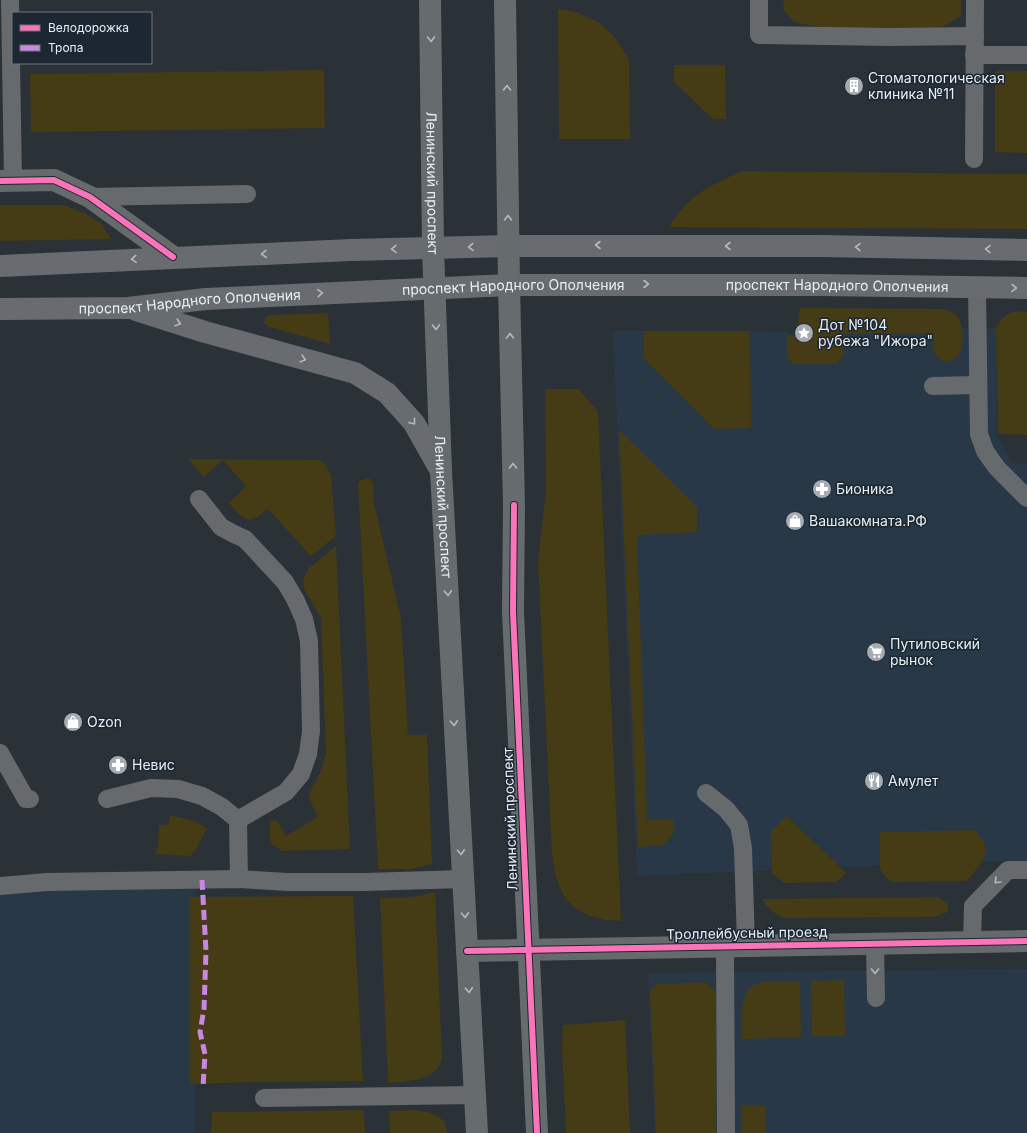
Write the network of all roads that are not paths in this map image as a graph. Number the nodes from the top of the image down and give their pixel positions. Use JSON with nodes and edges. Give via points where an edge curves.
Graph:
{"nodes":[{"id":1,"x":10,"y":0,"type":"edge"},
{"id":2,"x":430,"y":0,"type":"edge"},
{"id":3,"x":505,"y":0,"type":"edge"},
{"id":4,"x":759,"y":0,"type":"edge"},
{"id":5,"x":975,"y":0,"type":"edge"},
{"id":6,"x":975,"y":36,"type":"junction"},
{"id":7,"x":974,"y":55,"type":"junction"},
{"id":8,"x":1027,"y":55,"type":"edge"},
{"id":9,"x":974,"y":159,"type":"dead end"},
{"id":10,"x":6,"y":181,"type":"edge"},
{"id":11,"x":247,"y":194,"type":"dead end"},
{"id":12,"x":90,"y":197,"type":"junction"},
{"id":13,"x":508,"y":246,"type":"junction"},
{"id":14,"x":433,"y":248,"type":"junction"},
{"id":15,"x":1027,"y":250,"type":"edge"},
{"id":16,"x":173,"y":257,"type":"junction"},
{"id":17,"x":0,"y":266,"type":"edge"},
{"id":18,"x":509,"y":285,"type":"junction"},
{"id":19,"x":977,"y":287,"type":"junction"},
{"id":20,"x":434,"y":288,"type":"junction"},
{"id":21,"x":1027,"y":288,"type":"edge"},
{"id":22,"x":128,"y":308,"type":"junction"},
{"id":23,"x":0,"y":309,"type":"edge"},
{"id":24,"x":978,"y":385,"type":"junction"},
{"id":25,"x":933,"y":386,"type":"dead end"},
{"id":26,"x":441,"y":471,"type":"junction"},
{"id":27,"x":1027,"y":498,"type":"edge"},
{"id":28,"x":199,"y":499,"type":"dead end"},
{"id":29,"x":0,"y":753,"type":"edge"},
{"id":30,"x":706,"y":793,"type":"dead end"},
{"id":31,"x":30,"y":799,"type":"dead end"},
{"id":32,"x":107,"y":799,"type":"dead end"},
{"id":33,"x":238,"y":820,"type":"junction"},
{"id":34,"x":1027,"y":870,"type":"edge"},
{"id":35,"x":239,"y":879,"type":"junction"},
{"id":36,"x":463,"y":879,"type":"junction"},
{"id":37,"x":0,"y":886,"type":"edge"},
{"id":38,"x":1027,"y":941,"type":"edge"},
{"id":39,"x":972,"y":942,"type":"junction"},
{"id":40,"x":875,"y":943,"type":"junction"},
{"id":41,"x":735,"y":946,"type":"junction"},
{"id":42,"x":528,"y":950,"type":"junction"},
{"id":43,"x":467,"y":951,"type":"junction"},
{"id":44,"x":876,"y":998,"type":"dead end"},
{"id":45,"x":475,"y":1095,"type":"junction"},
{"id":46,"x":264,"y":1098,"type":"dead end"},
{"id":47,"x":477,"y":1133,"type":"edge"},
{"id":48,"x":537,"y":1133,"type":"edge"},
{"id":49,"x":726,"y":1133,"type":"edge"}],
"edges":[{"from":1,"to":10,"type":"lane"},
{"from":2,"to":14,"type":"main road","name":"Ленинский проспект","one_way":true},
{"from":13,"to":3,"type":"main road","name":"Ленинский проспект","one_way":true},
{"from":4,"to":6,"type":"lane","via":[[759,35]]},
{"from":5,"to":6,"type":"lane"},
{"from":6,"to":7,"type":"lane"},
{"from":7,"to":8,"type":"lane"},
{"from":7,"to":9,"type":"lane"},
{"from":10,"to":12,"type":"street","via":[[54,180]]},
{"from":11,"to":12,"type":"lane"},
{"from":12,"to":16,"type":"street"},
{"from":13,"to":14,"type":"main road","one_way":true},
{"from":15,"to":13,"type":"main road","one_way":true,"via":[[821,246]]},
{"from":13,"to":18,"type":"main road","name":"Ленинский проспект"},
{"from":14,"to":16,"type":"main road","one_way":true},
{"from":14,"to":20,"type":"main road","name":"Ленинский проспект"},
{"from":16,"to":17,"type":"main road","one_way":true},
{"from":18,"to":19,"type":"main road","name":"проспект Народного Ополчения","one_way":true},
{"from":18,"to":20,"type":"main road","name":"проспект Народного Ополчения"},
{"from":42,"to":18,"type":"main road","name":"Ленинский проспект","one_way":true,"via":[[513,612],[514,505]]},
{"from":19,"to":21,"type":"main road","name":"проспект Народного Ополчения","one_way":true},
{"from":19,"to":24,"type":"lane"},
{"from":22,"to":20,"type":"main road","name":"проспект Народного Ополчения","one_way":true,"via":[[206,299]]},
{"from":20,"to":26,"type":"main road","name":"Ленинский проспект","one_way":true},
{"from":22,"to":23,"type":"main road","name":"проспект Народного Ополчения"},
{"from":22,"to":26,"type":"main road","one_way":true,"via":[[355,373],[387,393],[414,423]]},
{"from":24,"to":25,"type":"lane"},
{"from":24,"to":27,"type":"lane","via":[[979,434],[985,451],[997,468]]},
{"from":26,"to":36,"type":"main road","name":"Ленинский проспект","one_way":true},
{"from":28,"to":33,"type":"lane","via":[[222,527],[245,539],[285,582],[304,619],[309,641],[311,731],[308,754],[300,774],[286,792]]},
{"from":29,"to":31,"type":"lane","via":[[26,799]]},
{"from":30,"to":41,"type":"lane","via":[[726,809],[739,825],[743,848]]},
{"from":32,"to":33,"type":"lane","via":[[151,788],[178,789],[202,796]]},
{"from":33,"to":35,"type":"lane"},
{"from":34,"to":39,"type":"lane","one_way":true,"via":[[1008,870],[974,906]]},
{"from":35,"to":36,"type":"lane","via":[[295,882]]},
{"from":35,"to":37,"type":"lane","via":[[47,882]]},
{"from":36,"to":43,"type":"main road","name":"Ленинский проспект","one_way":true},
{"from":38,"to":39,"type":"street","name":"Троллейбусный проезд"},
{"from":39,"to":40,"type":"street","name":"Троллейбусный проезд"},
{"from":40,"to":41,"type":"street","name":"Троллейбусный проезд"},
{"from":40,"to":44,"type":"lane","one_way":true},
{"from":41,"to":42,"type":"street","name":"Троллейбусный проезд"},
{"from":41,"to":49,"type":"lane"},
{"from":42,"to":43,"type":"street","name":"Троллейбусный проезд"},
{"from":42,"to":48,"type":"main road","name":"Ленинский проспект"},
{"from":43,"to":45,"type":"main road","name":"Ленинский проспект","one_way":true},
{"from":45,"to":46,"type":"lane"},
{"from":45,"to":47,"type":"main road","name":"Ленинский проспект"}]}
